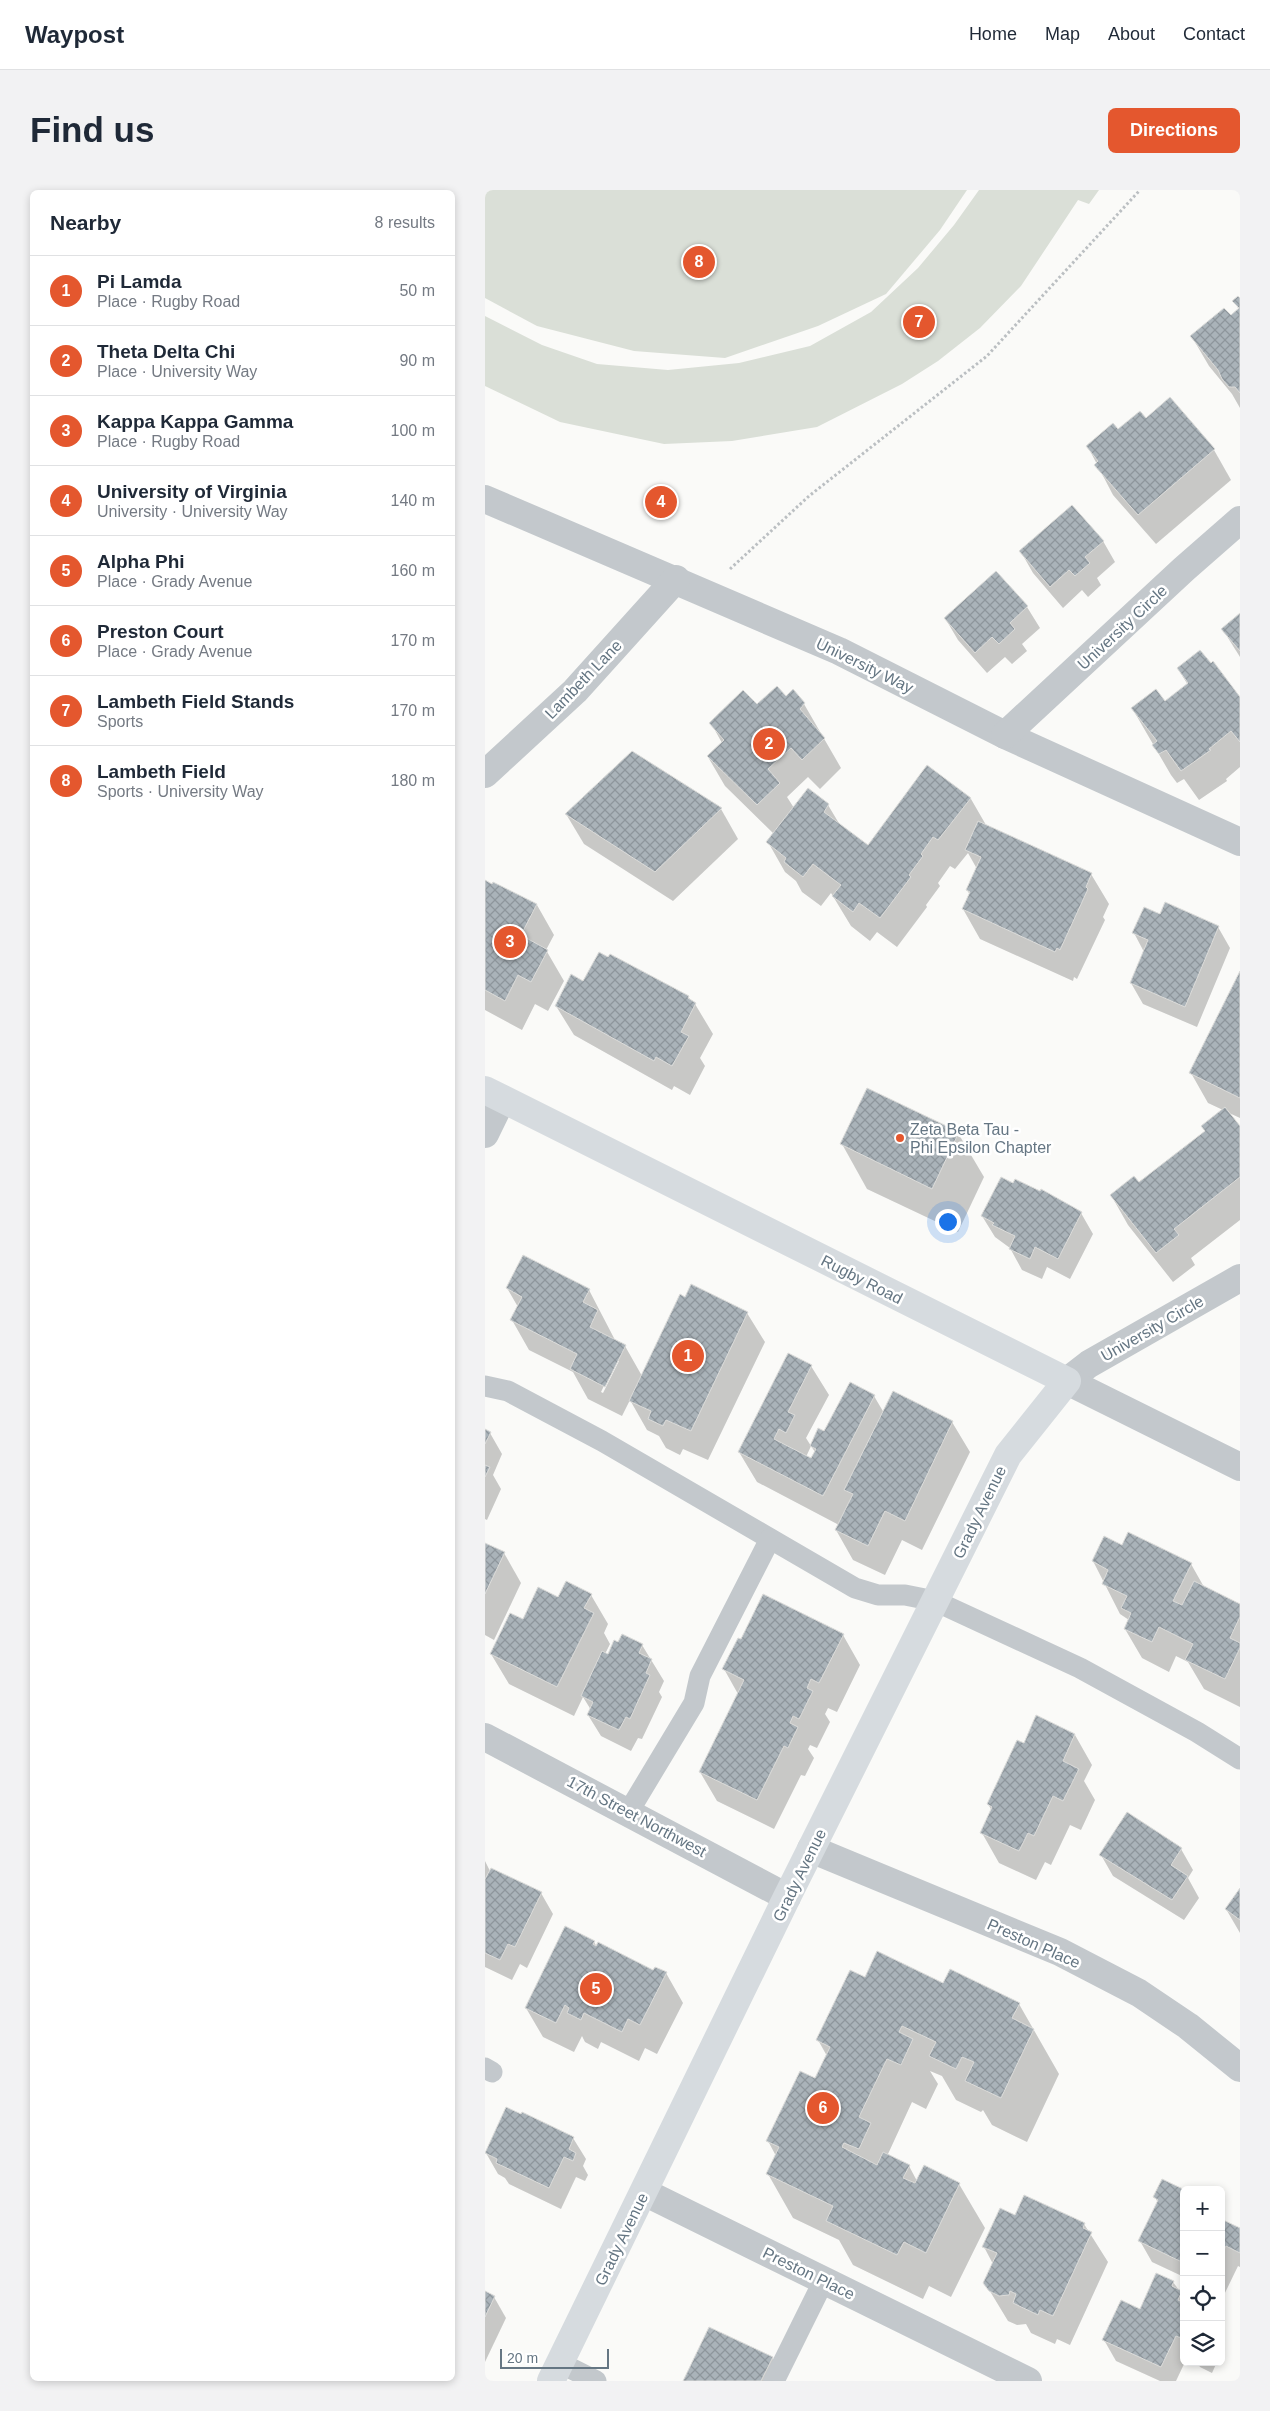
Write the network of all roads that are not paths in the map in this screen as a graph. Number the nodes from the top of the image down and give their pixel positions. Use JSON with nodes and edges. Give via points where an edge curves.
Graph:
{"nodes":[{"id":1,"x":485,"y":498,"type":"edge"},
{"id":2,"x":1240,"y":520,"type":"edge"},
{"id":3,"x":675,"y":579,"type":"junction"},
{"id":4,"x":1005,"y":735,"type":"junction"},
{"id":5,"x":485,"y":774,"type":"edge"},
{"id":6,"x":1240,"y":842,"type":"edge"},
{"id":7,"x":494,"y":1095,"type":"edge"},
{"id":8,"x":485,"y":1134,"type":"edge"},
{"id":9,"x":1240,"y":1278,"type":"edge"},
{"id":10,"x":1067,"y":1381,"type":"junction"},
{"id":11,"x":485,"y":1386,"type":"edge"},
{"id":12,"x":1240,"y":1467,"type":"edge"},
{"id":13,"x":770,"y":1539,"type":"junction"},
{"id":14,"x":935,"y":1601,"type":"junction"},
{"id":15,"x":485,"y":1737,"type":"edge"},
{"id":16,"x":1240,"y":1759,"type":"edge"},
{"id":17,"x":629,"y":1811,"type":"junction"},
{"id":18,"x":811,"y":1849,"type":"junction"},
{"id":19,"x":787,"y":1897,"type":"junction"},
{"id":20,"x":1240,"y":2068,"type":"edge"},
{"id":21,"x":644,"y":2192,"type":"junction"},
{"id":22,"x":824,"y":2280,"type":"junction"},
{"id":23,"x":556,"y":2372,"type":"edge"},
{"id":24,"x":596,"y":2381,"type":"edge"},
{"id":25,"x":774,"y":2381,"type":"edge"},
{"id":26,"x":1028,"y":2381,"type":"edge"}],
"edges":[{"from":1,"to":3,"type":"street","name":"University Way"},
{"from":2,"to":4,"type":"street","name":"University Circle"},
{"from":3,"to":4,"type":"street","name":"University Way","via":[[839,651]]},
{"from":3,"to":5,"type":"street","name":"Lambeth Lane","via":[[575,691]]},
{"from":4,"to":6,"type":"street","name":"University Way"},
{"from":7,"to":8,"type":"street"},
{"from":7,"to":10,"type":"main road","name":"Rugby Road"},
{"from":9,"to":10,"type":"street","name":"University Circle","via":[[1089,1364]]},
{"from":10,"to":12,"type":"street","name":"Rugby Road"},
{"from":10,"to":14,"type":"main road","name":"Grady Avenue","via":[[1007,1455]]},
{"from":11,"to":13,"type":"lane","via":[[509,1391]]},
{"from":13,"to":14,"type":"lane","via":[[855,1588],[878,1595],[905,1595]]},
{"from":13,"to":17,"type":"lane","via":[[700,1676],[694,1703]]},
{"from":14,"to":16,"type":"lane","via":[[1080,1668]]},
{"from":14,"to":18,"type":"main road","name":"Grady Avenue"},
{"from":15,"to":17,"type":"street","name":"17th Street Northwest"},
{"from":17,"to":19,"type":"street","name":"17th Street Northwest"},
{"from":18,"to":19,"type":"main road","name":"Grady Avenue"},
{"from":18,"to":20,"type":"street","name":"Preston Place","via":[[1060,1952],[1139,1993],[1188,2026]]},
{"from":19,"to":21,"type":"main road","name":"Grady Avenue"},
{"from":21,"to":22,"type":"street","name":"Preston Place"},
{"from":21,"to":23,"type":"main road","name":"Grady Avenue"},
{"from":22,"to":25,"type":"lane"},
{"from":22,"to":26,"type":"street","name":"Preston Place"},
{"from":23,"to":24,"type":"lane"}]}
